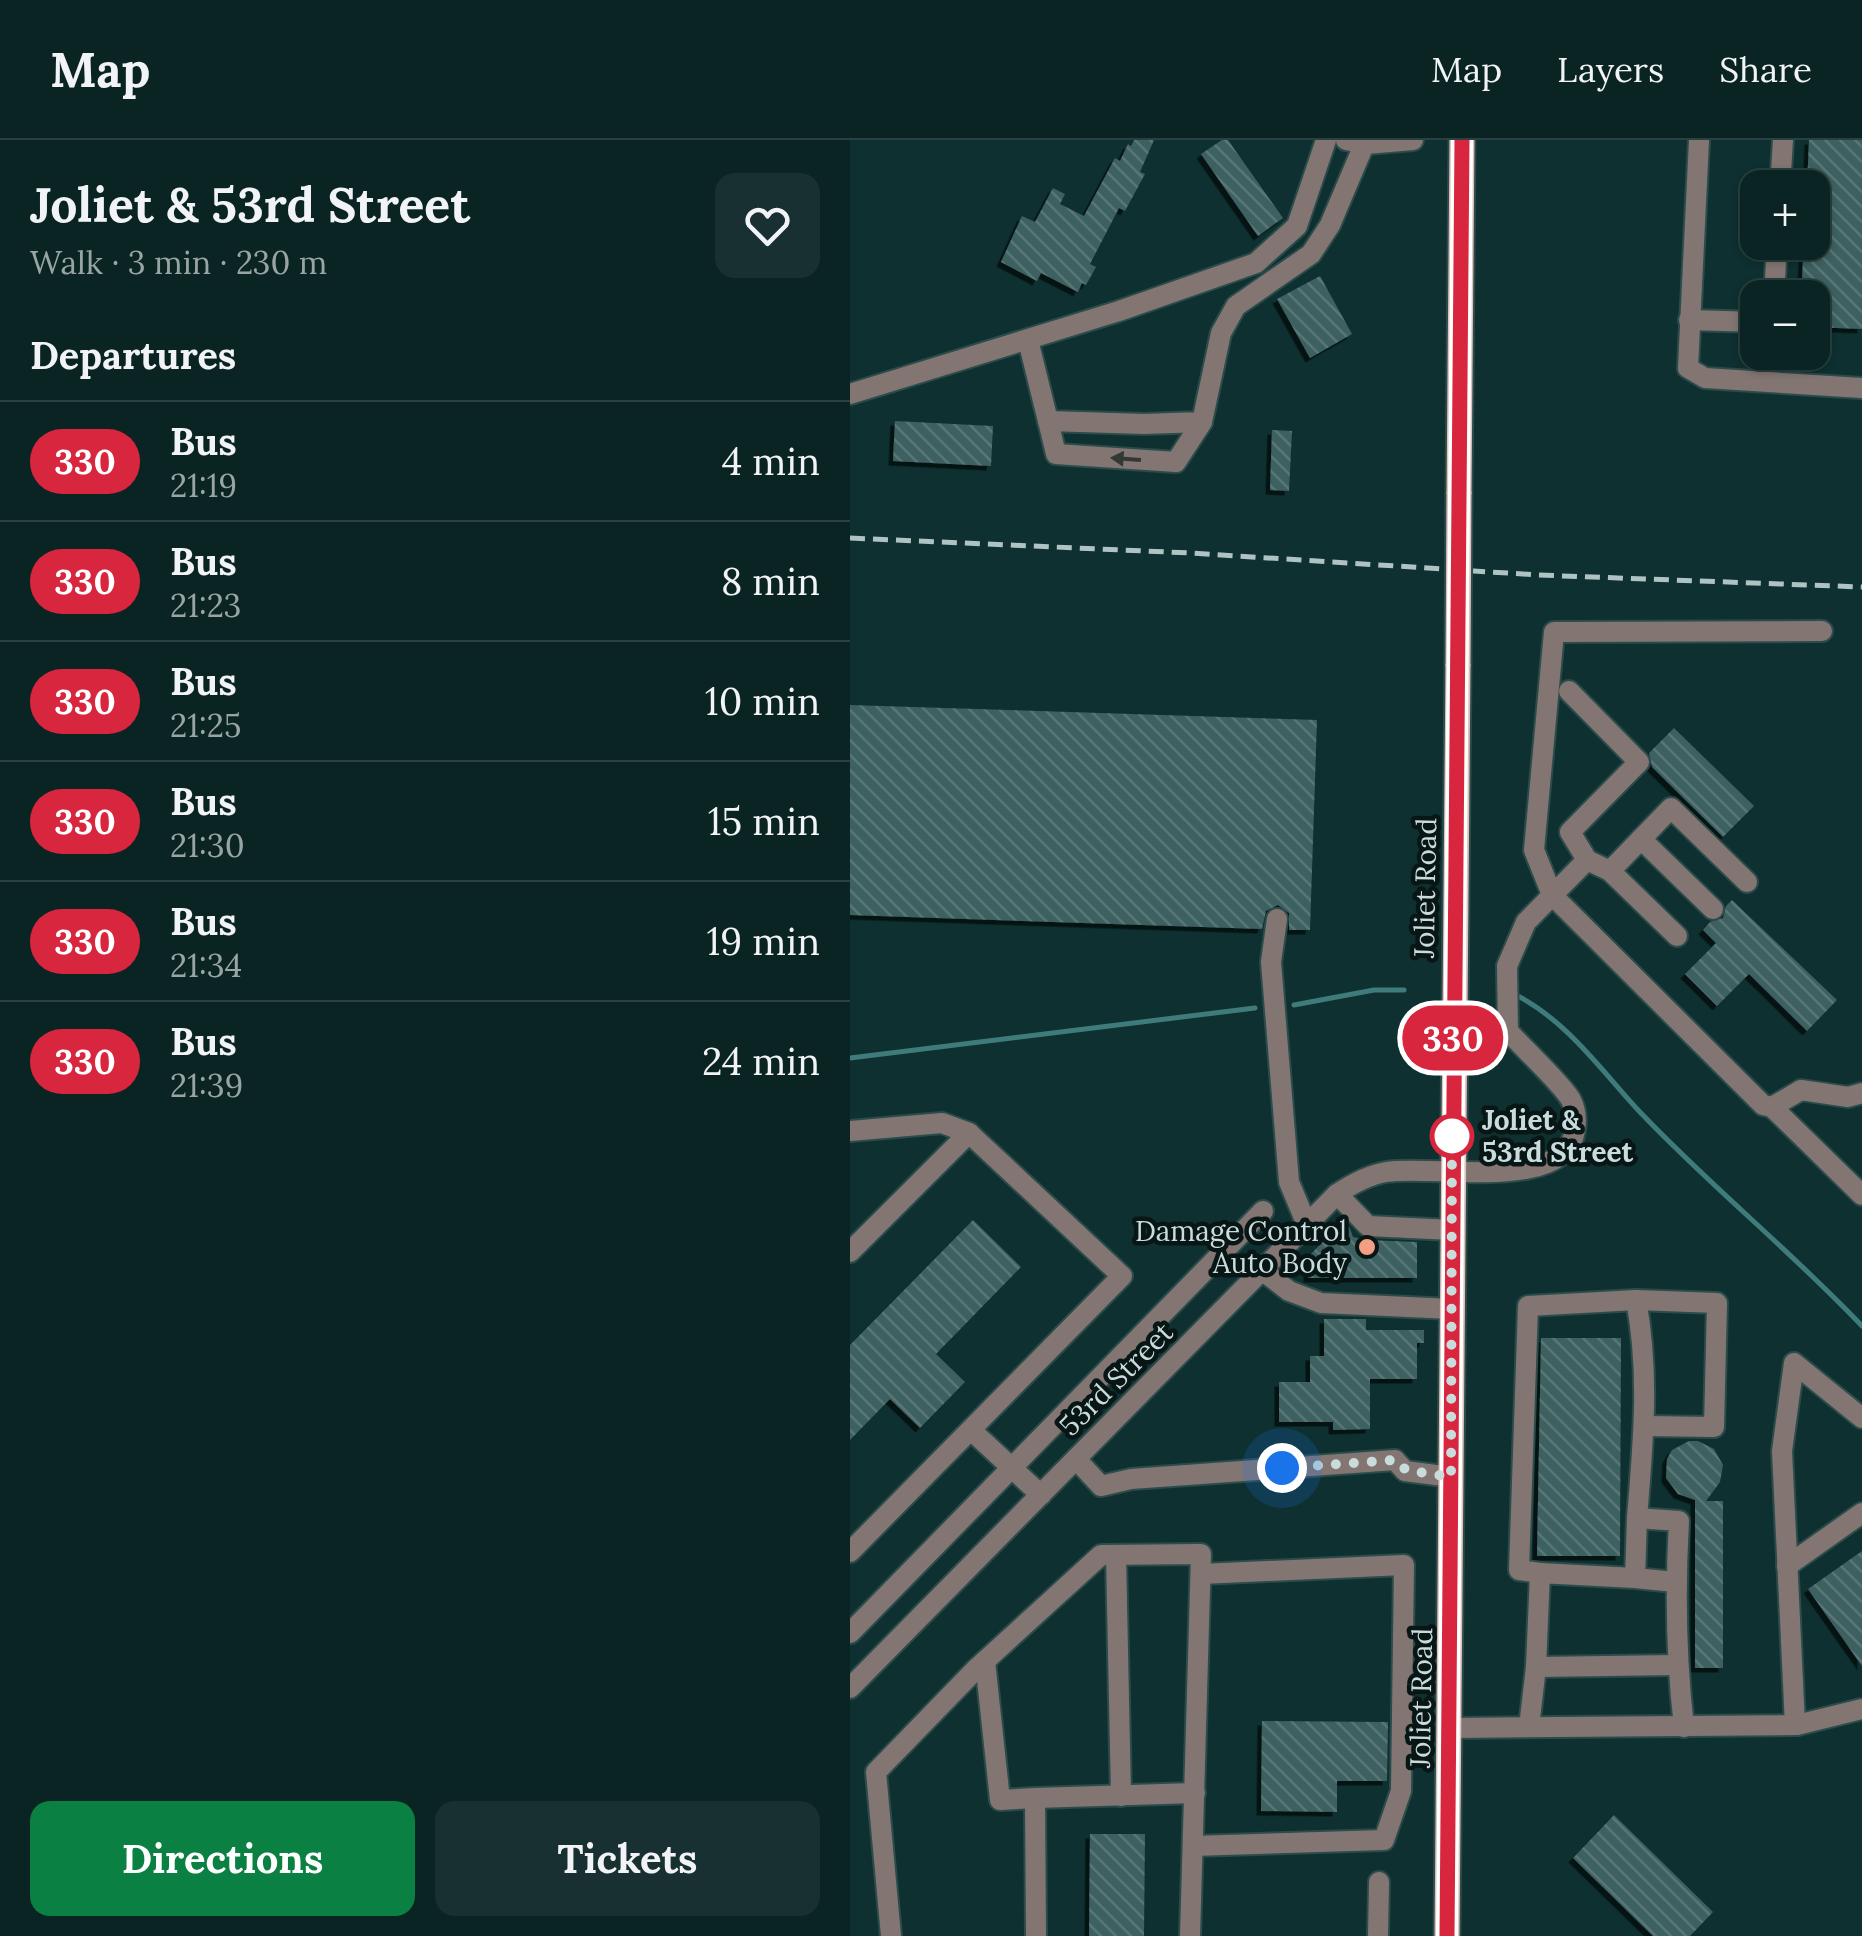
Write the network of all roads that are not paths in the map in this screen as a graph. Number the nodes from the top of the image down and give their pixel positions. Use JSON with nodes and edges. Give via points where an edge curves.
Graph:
{"nodes":[{"id":1,"x":1326,"y":140,"type":"edge"},
{"id":2,"x":1413,"y":140,"type":"edge"},
{"id":3,"x":1462,"y":140,"type":"edge"},
{"id":4,"x":1699,"y":140,"type":"edge"},
{"id":5,"x":1783,"y":140,"type":"edge"},
{"id":6,"x":1359,"y":141,"type":"edge"},
{"id":7,"x":1781,"y":170,"type":"edge"},
{"id":8,"x":1689,"y":320,"type":"junction"},
{"id":9,"x":1740,"y":321,"type":"edge"},
{"id":10,"x":1028,"y":340,"type":"junction"},
{"id":11,"x":1862,"y":388,"type":"edge"},
{"id":12,"x":850,"y":394,"type":"edge"},
{"id":13,"x":1048,"y":421,"type":"junction"},
{"id":14,"x":1202,"y":422,"type":"junction"},
{"id":15,"x":1822,"y":631,"type":"dead end"},
{"id":16,"x":1569,"y":691,"type":"dead end"},
{"id":17,"x":1641,"y":839,"type":"junction"},
{"id":18,"x":1587,"y":860,"type":"junction"},
{"id":19,"x":1610,"y":871,"type":"junction"},
{"id":20,"x":1747,"y":882,"type":"dead end"},
{"id":21,"x":1552,"y":896,"type":"junction"},
{"id":22,"x":1713,"y":909,"type":"dead end"},
{"id":23,"x":1277,"y":919,"type":"dead end"},
{"id":24,"x":1677,"y":936,"type":"dead end"},
{"id":25,"x":1862,"y":1093,"type":"edge"},
{"id":26,"x":1772,"y":1107,"type":"junction"},
{"id":27,"x":850,"y":1132,"type":"edge"},
{"id":28,"x":969,"y":1132,"type":"junction"},
{"id":29,"x":1452,"y":1171,"type":"junction"},
{"id":30,"x":1337,"y":1194,"type":"junction"},
{"id":31,"x":1862,"y":1194,"type":"edge"},
{"id":32,"x":1263,"y":1211,"type":"dead end"},
{"id":33,"x":1307,"y":1225,"type":"junction"},
{"id":34,"x":1452,"y":1230,"type":"junction"},
{"id":35,"x":850,"y":1252,"type":"edge"},
{"id":36,"x":1262,"y":1270,"type":"junction"},
{"id":37,"x":1636,"y":1300,"type":"junction"},
{"id":38,"x":1452,"y":1309,"type":"junction"},
{"id":39,"x":1862,"y":1418,"type":"edge"},
{"id":40,"x":1644,"y":1426,"type":"junction"},
{"id":41,"x":971,"y":1430,"type":"junction"},
{"id":42,"x":1076,"y":1459,"type":"junction"},
{"id":43,"x":1012,"y":1468,"type":"junction"},
{"id":44,"x":1451,"y":1477,"type":"junction"},
{"id":45,"x":1040,"y":1495,"type":"junction"},
{"id":46,"x":1862,"y":1513,"type":"edge"},
{"id":47,"x":1637,"y":1518,"type":"junction"},
{"id":48,"x":850,"y":1552,"type":"edge"},
{"id":49,"x":1116,"y":1555,"type":"junction"},
{"id":50,"x":1787,"y":1566,"type":"junction"},
{"id":51,"x":1540,"y":1573,"type":"junction"},
{"id":52,"x":1201,"y":1574,"type":"junction"},
{"id":53,"x":1635,"y":1578,"type":"junction"},
{"id":54,"x":1675,"y":1582,"type":"junction"},
{"id":55,"x":850,"y":1632,"type":"edge"},
{"id":56,"x":984,"y":1661,"type":"junction"},
{"id":57,"x":1677,"y":1665,"type":"junction"},
{"id":58,"x":1536,"y":1667,"type":"junction"},
{"id":59,"x":850,"y":1688,"type":"edge"},
{"id":60,"x":1862,"y":1710,"type":"edge"},
{"id":61,"x":1684,"y":1726,"type":"junction"},
{"id":62,"x":1794,"y":1726,"type":"junction"},
{"id":63,"x":1529,"y":1727,"type":"junction"},
{"id":64,"x":1450,"y":1728,"type":"junction"},
{"id":65,"x":1195,"y":1793,"type":"junction"},
{"id":66,"x":1121,"y":1796,"type":"junction"},
{"id":67,"x":1036,"y":1798,"type":"junction"},
{"id":68,"x":1193,"y":1846,"type":"junction"},
{"id":69,"x":1378,"y":1882,"type":"dead end"},
{"id":70,"x":892,"y":1936,"type":"edge"},
{"id":71,"x":1036,"y":1936,"type":"edge"},
{"id":72,"x":1190,"y":1936,"type":"edge"},
{"id":73,"x":1378,"y":1936,"type":"edge"},
{"id":74,"x":1447,"y":1936,"type":"edge"}],
"edges":[{"from":1,"to":10,"type":"street","via":[[1296,226],[1256,263]]},
{"from":2,"to":6,"type":"street"},
{"from":3,"to":29,"type":"main road","name":"Joliet Road","bridge":true},
{"from":4,"to":8,"type":"street"},
{"from":5,"to":7,"type":"street"},
{"from":6,"to":14,"type":"street","via":[[1330,224],[1311,254],[1236,306],[1220,333]]},
{"from":8,"to":9,"type":"street"},
{"from":8,"to":11,"type":"street","via":[[1688,368],[1705,378]]},
{"from":10,"to":12,"type":"street"},
{"from":10,"to":13,"type":"street"},
{"from":13,"to":14,"type":"street"},
{"from":14,"to":13,"type":"street","one_way":true,"via":[[1176,462],[1056,454]]},
{"from":15,"to":21,"type":"street","via":[[1554,632],[1534,850]]},
{"from":16,"to":18,"type":"street","via":[[1639,762],[1570,832]]},
{"from":17,"to":19,"type":"street"},
{"from":17,"to":20,"type":"street","via":[[1671,808]]},
{"from":17,"to":22,"type":"street"},
{"from":18,"to":19,"type":"street"},
{"from":18,"to":21,"type":"street"},
{"from":19,"to":24,"type":"street"},
{"from":21,"to":26,"type":"street"},
{"from":21,"to":29,"type":"street","name":"53rd Street","via":[[1526,922],[1506,966],[1508,1032],[1570,1098],[1577,1118],[1574,1141],[1537,1170]]},
{"from":23,"to":33,"type":"street","via":[[1271,962],[1289,1182]]},
{"from":25,"to":26,"type":"street","via":[[1801,1090]]},
{"from":26,"to":31,"type":"street"},
{"from":27,"to":28,"type":"street","via":[[942,1124]]},
{"from":28,"to":35,"type":"street"},
{"from":28,"to":41,"type":"street","via":[[1122,1276]]},
{"from":29,"to":30,"type":"street","name":"53rd Street","via":[[1386,1172]]},
{"from":29,"to":34,"type":"main road","name":"Joliet Road"},
{"from":30,"to":33,"type":"street","name":"53rd Street"},
{"from":30,"to":34,"type":"street","via":[[1368,1226]]},
{"from":32,"to":43,"type":"street"},
{"from":33,"to":36,"type":"street","name":"53rd Street"},
{"from":34,"to":38,"type":"main road","name":"Joliet Road"},
{"from":36,"to":38,"type":"street","via":[[1289,1292],[1321,1303]]},
{"from":36,"to":42,"type":"street","name":"53rd Street"},
{"from":37,"to":40,"type":"street","via":[[1644,1338]]},
{"from":37,"to":40,"type":"street","via":[[1717,1303],[1714,1426]]},
{"from":37,"to":51,"type":"street","via":[[1528,1306],[1520,1570]]},
{"from":38,"to":44,"type":"main road","name":"Joliet Road"},
{"from":39,"to":50,"type":"street","via":[[1794,1362],[1782,1452]]},
{"from":40,"to":47,"type":"street"},
{"from":41,"to":43,"type":"street"},
{"from":41,"to":48,"type":"street"},
{"from":42,"to":44,"type":"street","via":[[1101,1486],[1395,1460],[1406,1470]]},
{"from":42,"to":45,"type":"street","name":"53rd Street"},
{"from":43,"to":45,"type":"street"},
{"from":43,"to":55,"type":"street"},
{"from":44,"to":64,"type":"main road","name":"Joliet Road"},
{"from":45,"to":59,"type":"street","name":"53rd Street"},
{"from":46,"to":50,"type":"street"},
{"from":47,"to":53,"type":"street"},
{"from":47,"to":54,"type":"street","via":[[1679,1521]]},
{"from":49,"to":52,"type":"street","via":[[1202,1554]]},
{"from":49,"to":56,"type":"street","via":[[1101,1555]]},
{"from":49,"to":66,"type":"street"},
{"from":50,"to":62,"type":"street"},
{"from":51,"to":53,"type":"street"},
{"from":51,"to":58,"type":"street"},
{"from":52,"to":65,"type":"street"},
{"from":52,"to":68,"type":"street","via":[[1404,1565],[1401,1792],[1384,1840]]},
{"from":53,"to":54,"type":"street"},
{"from":54,"to":57,"type":"street"},
{"from":56,"to":67,"type":"street","via":[[1000,1800]]},
{"from":56,"to":70,"type":"street","via":[[876,1772]]},
{"from":57,"to":58,"type":"street"},
{"from":57,"to":61,"type":"street"},
{"from":58,"to":63,"type":"street"},
{"from":60,"to":62,"type":"street"},
{"from":61,"to":62,"type":"street"},
{"from":61,"to":63,"type":"street"},
{"from":63,"to":64,"type":"street"},
{"from":64,"to":74,"type":"main road","name":"Joliet Road"},
{"from":65,"to":66,"type":"street"},
{"from":65,"to":68,"type":"street"},
{"from":66,"to":67,"type":"street"},
{"from":67,"to":71,"type":"street"},
{"from":68,"to":72,"type":"street"},
{"from":69,"to":73,"type":"street"}]}
